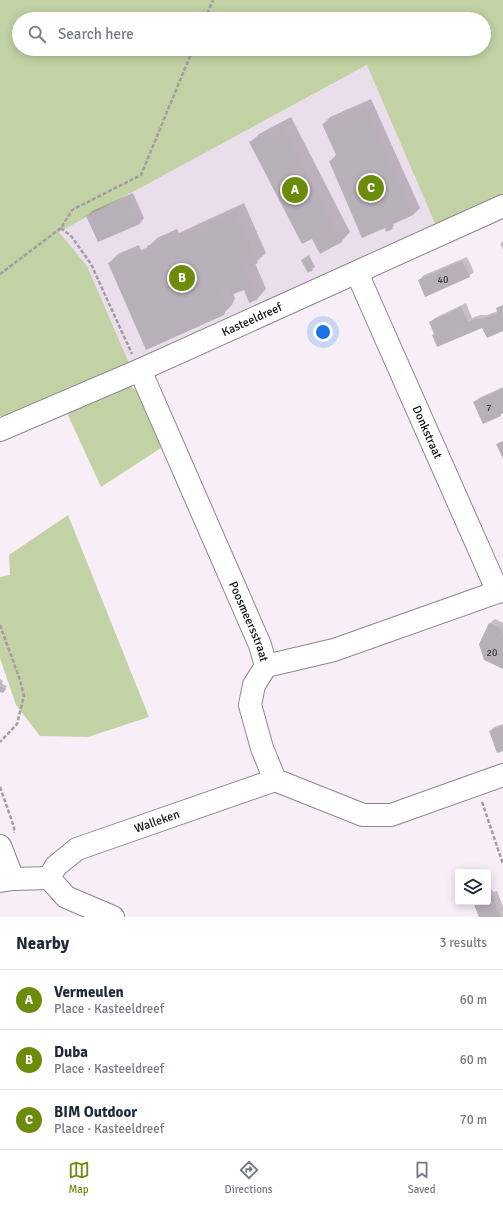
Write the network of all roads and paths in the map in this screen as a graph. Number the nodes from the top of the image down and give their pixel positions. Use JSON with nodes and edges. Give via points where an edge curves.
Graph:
{"nodes":[{"id":1,"x":213,"y":0,"type":"edge"},
{"id":2,"x":208,"y":12,"type":"edge"},
{"id":3,"x":190,"y":56,"type":"edge"},
{"id":4,"x":503,"y":206,"type":"edge"},
{"id":5,"x":61,"y":228,"type":"junction"},
{"id":6,"x":357,"y":273,"type":"junction"},
{"id":7,"x":0,"y":274,"type":"edge"},
{"id":8,"x":140,"y":370,"type":"junction"},
{"id":9,"x":0,"y":430,"type":"edge"},
{"id":10,"x":501,"y":591,"type":"edge"},
{"id":11,"x":0,"y":625,"type":"edge"},
{"id":12,"x":266,"y":666,"type":"junction"},
{"id":13,"x":0,"y":742,"type":"edge"},
{"id":14,"x":503,"y":775,"type":"edge"},
{"id":15,"x":275,"y":780,"type":"junction"},
{"id":16,"x":475,"y":785,"type":"junction"},
{"id":17,"x":0,"y":787,"type":"edge"},
{"id":18,"x":1,"y":848,"type":"edge"},
{"id":19,"x":503,"y":864,"type":"edge"},
{"id":20,"x":49,"y":878,"type":"junction"},
{"id":21,"x":6,"y":880,"type":"edge"},
{"id":22,"x":113,"y":917,"type":"edge"}],
"edges":[{"from":1,"to":2,"type":"path"},
{"from":3,"to":5,"type":"path","via":[[141,174],[72,210]]},
{"from":4,"to":6,"type":"street","name":"Kasteeldreef"},
{"from":5,"to":7,"type":"path"},
{"from":5,"to":8,"type":"path","via":[[72,236],[91,264]]},
{"from":6,"to":8,"type":"street","name":"Kasteeldreef"},
{"from":6,"to":10,"type":"street","name":"Donkstraat"},
{"from":8,"to":9,"type":"street","name":"Kasteeldreef"},
{"from":8,"to":12,"type":"street","name":"Poosmeersstraat","via":[[260,645]]},
{"from":10,"to":12,"type":"street","name":"Poosmeersstraat","via":[[334,650]]},
{"from":11,"to":13,"type":"path","via":[[24,696],[17,724]]},
{"from":12,"to":15,"type":"street","via":[[254,685],[250,705],[262,748]]},
{"from":14,"to":16,"type":"street"},
{"from":15,"to":16,"type":"street","via":[[363,815],[391,815]]},
{"from":15,"to":20,"type":"street","name":"Walleken","via":[[77,849],[56,866]]},
{"from":16,"to":19,"type":"path"},
{"from":17,"to":18,"type":"path","via":[[14,827],[14,840]]},
{"from":18,"to":21,"type":"street"},
{"from":20,"to":21,"type":"street"},
{"from":20,"to":22,"type":"street","via":[[66,896]]}]}
